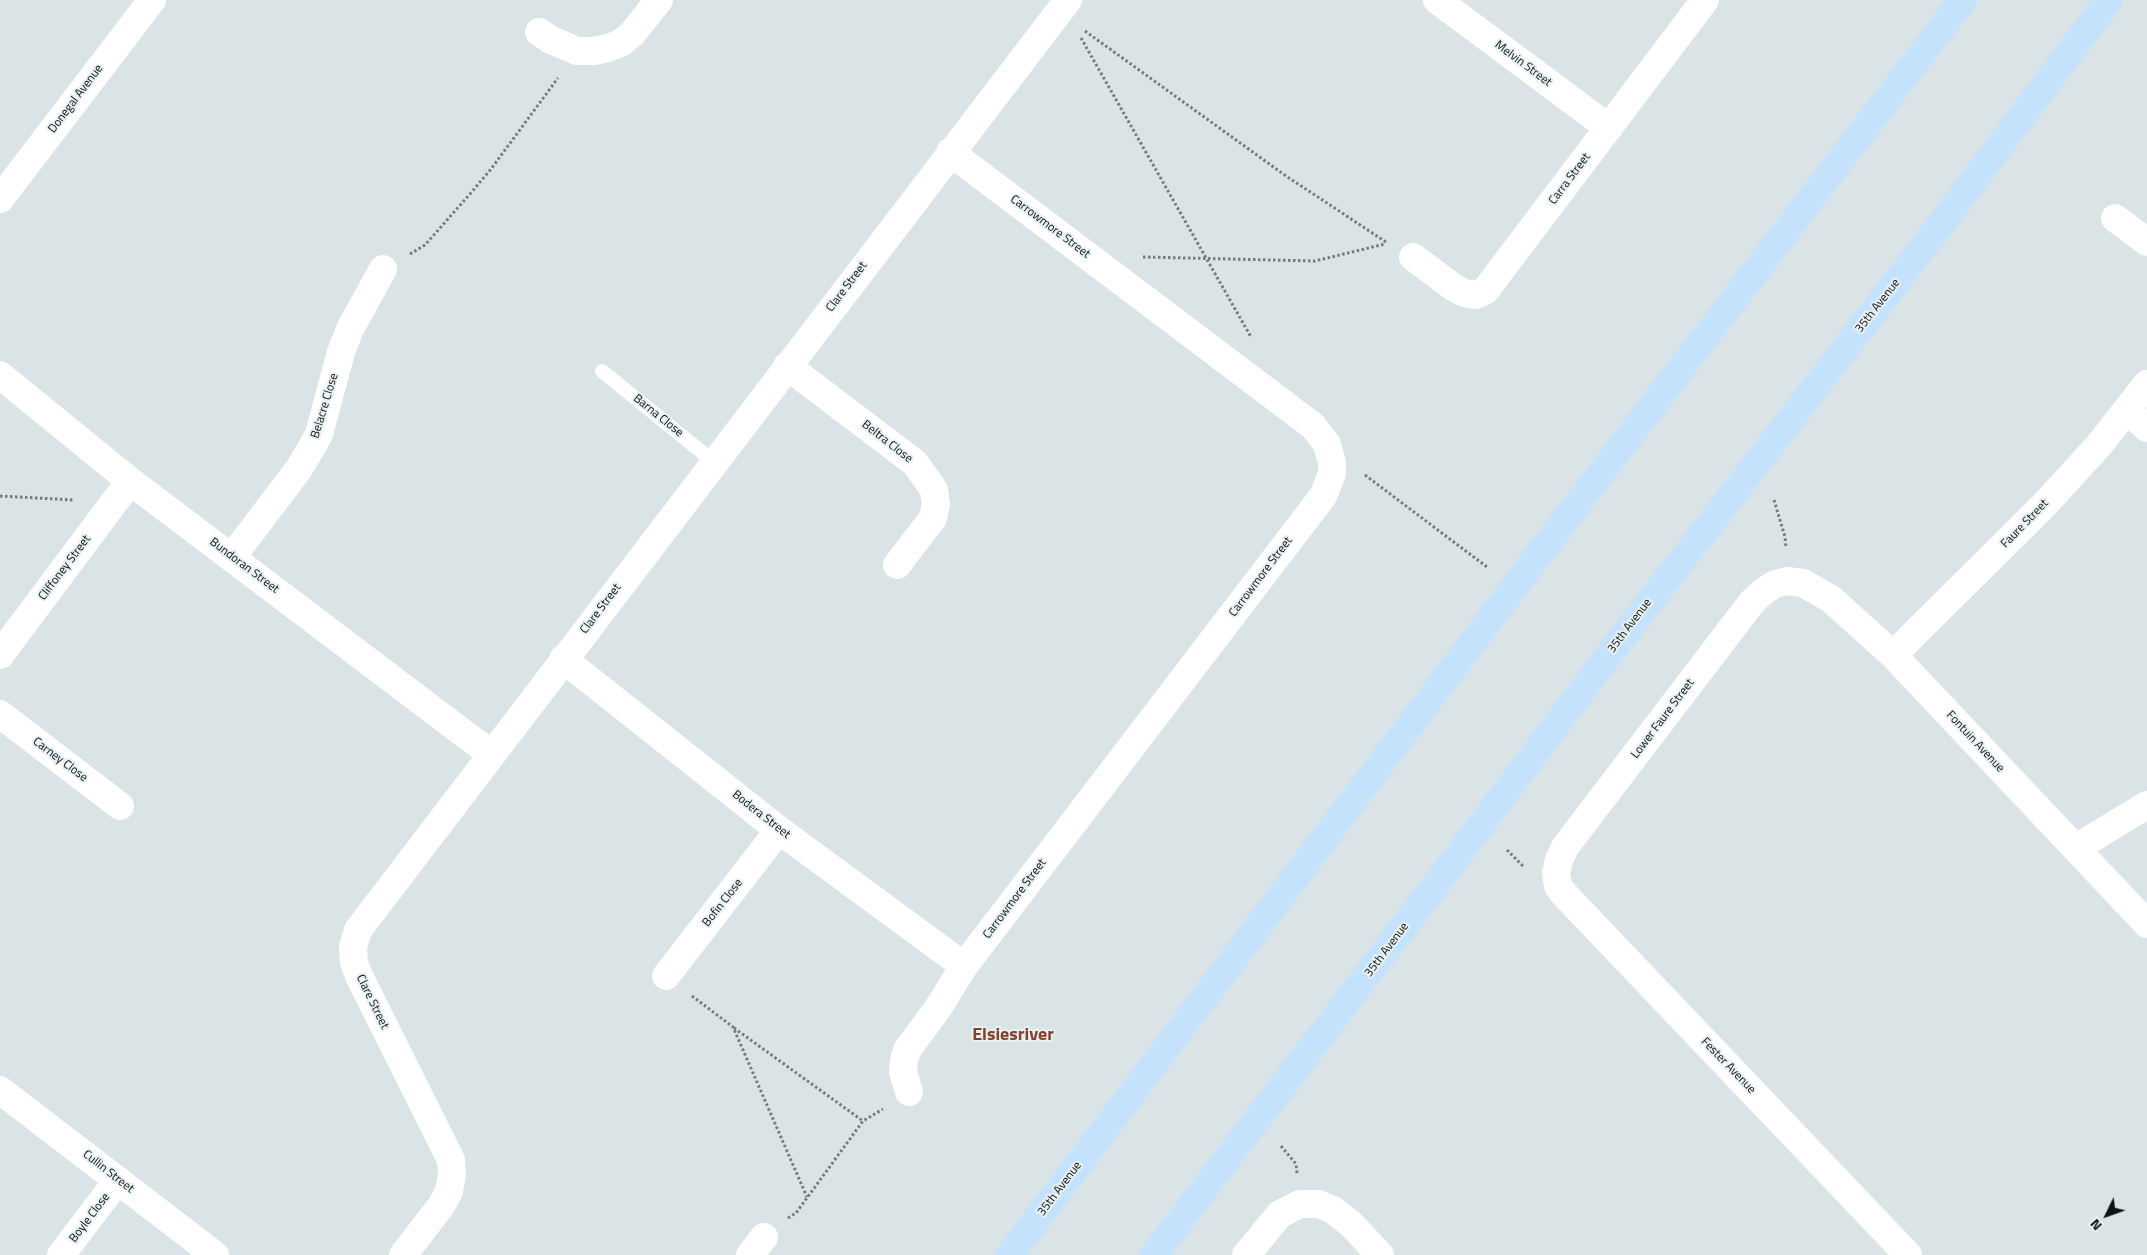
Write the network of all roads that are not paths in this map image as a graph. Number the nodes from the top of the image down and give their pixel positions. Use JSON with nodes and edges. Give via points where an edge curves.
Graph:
{"nodes":[{"id":1,"x":152,"y":0,"type":"edge"},
{"id":2,"x":659,"y":0,"type":"edge"},
{"id":3,"x":1068,"y":0,"type":"edge"},
{"id":4,"x":1437,"y":0,"type":"edge"},
{"id":5,"x":1705,"y":0,"type":"edge"},
{"id":6,"x":1963,"y":0,"type":"edge"},
{"id":7,"x":2109,"y":0,"type":"edge"},
{"id":8,"x":539,"y":32,"type":"dead end"},
{"id":9,"x":1609,"y":128,"type":"junction"},
{"id":10,"x":950,"y":152,"type":"junction"},
{"id":11,"x":0,"y":199,"type":"edge"},
{"id":12,"x":2115,"y":218,"type":"dead end"},
{"id":13,"x":2147,"y":242,"type":"edge"},
{"id":14,"x":1413,"y":257,"type":"dead end"},
{"id":15,"x":383,"y":269,"type":"road end"},
{"id":16,"x":787,"y":366,"type":"junction"},
{"id":17,"x":602,"y":371,"type":"dead end"},
{"id":18,"x":0,"y":375,"type":"edge"},
{"id":19,"x":2147,"y":384,"type":"edge"},
{"id":20,"x":2127,"y":410,"type":"junction"},
{"id":21,"x":2147,"y":428,"type":"edge"},
{"id":22,"x":714,"y":462,"type":"junction"},
{"id":23,"x":130,"y":480,"type":"junction"},
{"id":24,"x":232,"y":557,"type":"junction"},
{"id":25,"x":896,"y":565,"type":"dead end"},
{"id":26,"x":1787,"y":581,"type":"joint"},
{"id":27,"x":0,"y":655,"type":"edge"},
{"id":28,"x":1893,"y":655,"type":"junction"},
{"id":29,"x":563,"y":659,"type":"junction"},
{"id":30,"x":0,"y":714,"type":"edge"},
{"id":31,"x":491,"y":754,"type":"junction"},
{"id":32,"x":2147,"y":805,"type":"edge"},
{"id":33,"x":120,"y":806,"type":"dead end"},
{"id":34,"x":779,"y":830,"type":"junction"},
{"id":35,"x":2076,"y":848,"type":"junction"},
{"id":36,"x":1556,"y":873,"type":"joint"},
{"id":37,"x":2147,"y":924,"type":"edge"},
{"id":38,"x":964,"y":966,"type":"junction"},
{"id":39,"x":666,"y":976,"type":"road end"},
{"id":40,"x":0,"y":1090,"type":"edge"},
{"id":41,"x":909,"y":1092,"type":"road end"},
{"id":42,"x":118,"y":1180,"type":"junction"},
{"id":43,"x":61,"y":1255,"type":"edge"},
{"id":44,"x":215,"y":1255,"type":"edge"},
{"id":45,"x":403,"y":1255,"type":"edge"},
{"id":46,"x":1010,"y":1255,"type":"edge"},
{"id":47,"x":1154,"y":1255,"type":"edge"},
{"id":48,"x":1246,"y":1255,"type":"edge"},
{"id":49,"x":1380,"y":1255,"type":"edge"},
{"id":50,"x":1908,"y":1255,"type":"edge"}],
"edges":[{"from":1,"to":11,"type":"street","name":"Donegal Avenue"},
{"from":2,"to":8,"type":"street","via":[[621,43],[594,51],[577,51],[557,44]]},
{"from":3,"to":10,"type":"street","name":"Clare Street"},
{"from":4,"to":9,"type":"street","name":"Melvin Street"},
{"from":5,"to":9,"type":"street","name":"Carra Street"},
{"from":6,"to":46,"type":"main road","name":"35th Avenue"},
{"from":7,"to":47,"type":"main road","name":"35th Avenue"},
{"from":9,"to":14,"type":"street","name":"Carra Street","via":[[1484,291],[1475,295],[1464,294]]},
{"from":10,"to":16,"type":"street","name":"Clare Street"},
{"from":10,"to":38,"type":"street","name":"Carrowmore Street","via":[[1313,426],[1327,444],[1332,463],[1332,474],[1323,496]]},
{"from":12,"to":13,"type":"street"},
{"from":15,"to":24,"type":"street","name":"Belacre Close","via":[[350,329],[312,447]]},
{"from":16,"to":22,"type":"street","name":"Clare Street"},
{"from":16,"to":25,"type":"street","name":"Beltra Close","via":[[915,463],[934,490],[933,518]]},
{"from":17,"to":22,"type":"lane","name":"Barna Close"},
{"from":18,"to":23,"type":"street","name":"Bundoran Street"},
{"from":19,"to":20,"type":"street","name":"Faure Street"},
{"from":20,"to":21,"type":"street"},
{"from":20,"to":28,"type":"street","name":"Faure Street","via":[[2099,446],[2046,502]]},
{"from":22,"to":29,"type":"street","name":"Clare Street"},
{"from":23,"to":24,"type":"street","name":"Bundoran Street"},
{"from":23,"to":27,"type":"street","name":"Cliffoney Street"},
{"from":24,"to":31,"type":"street","name":"Bundoran Street"},
{"from":26,"to":28,"type":"street","name":"Fontuin Avenue","via":[[1803,583],[1831,599]]},
{"from":26,"to":36,"type":"street","name":"Lower Faure Street","via":[[1775,584],[1752,602],[1565,847]]},
{"from":28,"to":35,"type":"street","name":"Fontuin Avenue"},
{"from":29,"to":31,"type":"street","name":"Clare Street"},
{"from":29,"to":34,"type":"street","name":"Bodera Street"},
{"from":30,"to":33,"type":"street","name":"Carney Close"},
{"from":31,"to":45,"type":"street","name":"Clare Street","via":[[367,916],[353,946],[354,963],[360,978],[451,1160],[449,1191]]},
{"from":32,"to":35,"type":"street"},
{"from":34,"to":38,"type":"street","name":"Bodera Street"},
{"from":34,"to":39,"type":"street","name":"Bofin Close"},
{"from":35,"to":37,"type":"street","name":"Fontuin Avenue"},
{"from":36,"to":50,"type":"street","name":"Fester Avenue","via":[[1558,886],[1564,894]]},
{"from":38,"to":41,"type":"street","name":"Carrowmore Street","via":[[908,1050],[903,1072]]},
{"from":40,"to":42,"type":"street","name":"Cullin Street"},
{"from":42,"to":43,"type":"street","name":"Boyle Close"},
{"from":42,"to":44,"type":"street","name":"Cullin Street"},
{"from":48,"to":49,"type":"street","via":[[1280,1214],[1300,1204],[1319,1204],[1333,1210]]}]}
